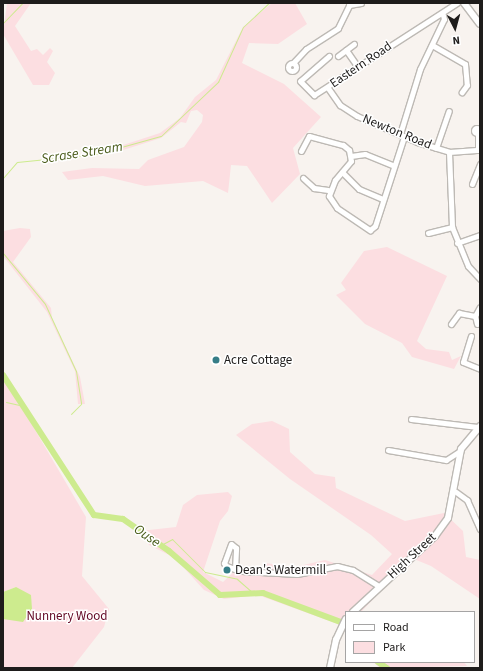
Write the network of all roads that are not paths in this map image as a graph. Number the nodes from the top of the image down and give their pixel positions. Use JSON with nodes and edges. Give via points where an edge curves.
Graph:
{"nodes":[{"id":1,"x":361,"y":3,"type":"edge"},
{"id":2,"x":457,"y":3,"type":"edge"},
{"id":3,"x":464,"y":3,"type":"edge"},
{"id":4,"x":348,"y":4,"type":"edge"},
{"id":5,"x":443,"y":15,"type":"junction"},
{"id":6,"x":480,"y":24,"type":"edge"},
{"id":7,"x":354,"y":44,"type":"dead end"},
{"id":8,"x":432,"y":45,"type":"junction"},
{"id":9,"x":346,"y":50,"type":"junction"},
{"id":10,"x":329,"y":56,"type":"dead end"},
{"id":11,"x":338,"y":56,"type":"dead end"},
{"id":12,"x":293,"y":63,"type":"dead end"},
{"id":13,"x":357,"y":66,"type":"junction"},
{"id":14,"x":328,"y":88,"type":"junction"},
{"id":15,"x":462,"y":92,"type":"dead end"},
{"id":16,"x":449,"y":111,"type":"dead end"},
{"id":17,"x":478,"y":133,"type":"dead end"},
{"id":18,"x":402,"y":136,"type":"junction"},
{"id":19,"x":436,"y":148,"type":"junction"},
{"id":20,"x":479,"y":150,"type":"edge"},
{"id":21,"x":301,"y":151,"type":"dead end"},
{"id":22,"x":448,"y":152,"type":"junction"},
{"id":23,"x":351,"y":156,"type":"junction"},
{"id":24,"x":480,"y":164,"type":"edge"},
{"id":25,"x":394,"y":166,"type":"junction"},
{"id":26,"x":342,"y":172,"type":"junction"},
{"id":27,"x":303,"y":178,"type":"dead end"},
{"id":28,"x":472,"y":184,"type":"dead end"},
{"id":29,"x":328,"y":190,"type":"junction"},
{"id":30,"x":383,"y":199,"type":"junction"},
{"id":31,"x":452,"y":227,"type":"junction"},
{"id":32,"x":428,"y":234,"type":"dead end"},
{"id":33,"x":480,"y":234,"type":"edge"},
{"id":34,"x":459,"y":244,"type":"junction"},
{"id":35,"x":480,"y":279,"type":"edge"},
{"id":36,"x":480,"y":307,"type":"edge"},
{"id":37,"x":475,"y":316,"type":"junction"},
{"id":38,"x":451,"y":324,"type":"dead end"},
{"id":39,"x":477,"y":324,"type":"dead end"},
{"id":40,"x":471,"y":336,"type":"dead end"},
{"id":41,"x":480,"y":369,"type":"edge"},
{"id":42,"x":412,"y":419,"type":"dead end"},
{"id":43,"x":479,"y":426,"type":"edge"},
{"id":44,"x":461,"y":449,"type":"junction"},
{"id":45,"x":388,"y":450,"type":"dead end"},
{"id":46,"x":456,"y":492,"type":"junction"},
{"id":47,"x":480,"y":529,"type":"edge"},
{"id":48,"x":235,"y":569,"type":"dead end"},
{"id":49,"x":379,"y":586,"type":"junction"},
{"id":50,"x":354,"y":611,"type":"edge"},
{"id":51,"x":344,"y":622,"type":"edge"},
{"id":52,"x":330,"y":668,"type":"edge"}],
"edges":[{"from":1,"to":4,"type":"street"},
{"from":2,"to":5,"type":"street","name":"Eastern Road"},
{"from":3,"to":6,"type":"main road"},
{"from":4,"to":12,"type":"street","via":[[338,28],[306,49]]},
{"from":5,"to":8,"type":"street","via":[[444,20]]},
{"from":5,"to":13,"type":"street","name":"Eastern Road"},
{"from":7,"to":9,"type":"street"},
{"from":8,"to":15,"type":"street","via":[[465,64],[467,85]]},
{"from":8,"to":18,"type":"street"},
{"from":9,"to":11,"type":"street"},
{"from":9,"to":13,"type":"street"},
{"from":10,"to":14,"type":"street","name":"Eastern Road","via":[[300,81],[314,95]]},
{"from":13,"to":14,"type":"street","name":"Eastern Road"},
{"from":14,"to":18,"type":"street","name":"Newton Road","via":[[346,109]]},
{"from":16,"to":19,"type":"street"},
{"from":17,"to":20,"type":"street","name":"Newton Road"},
{"from":18,"to":19,"type":"street","name":"Newton Road"},
{"from":18,"to":25,"type":"street"},
{"from":19,"to":22,"type":"street","name":"Newton Road"},
{"from":20,"to":22,"type":"street","name":"Newton Road"},
{"from":21,"to":23,"type":"street","via":[[310,136],[343,145]]},
{"from":22,"to":31,"type":"street"},
{"from":23,"to":25,"type":"street","via":[[365,154]]},
{"from":23,"to":26,"type":"street"},
{"from":24,"to":28,"type":"street"},
{"from":25,"to":30,"type":"street"},
{"from":26,"to":29,"type":"street"},
{"from":26,"to":30,"type":"street","via":[[370,196]]},
{"from":27,"to":29,"type":"street","via":[[314,188]]},
{"from":29,"to":30,"type":"street","via":[[337,208],[370,230],[375,226]]},
{"from":31,"to":32,"type":"street"},
{"from":31,"to":34,"type":"street"},
{"from":33,"to":34,"type":"street"},
{"from":34,"to":35,"type":"street","via":[[468,266]]},
{"from":36,"to":37,"type":"street"},
{"from":37,"to":38,"type":"street","via":[[459,313]]},
{"from":37,"to":39,"type":"street"},
{"from":40,"to":41,"type":"street","via":[[463,362]]},
{"from":42,"to":43,"type":"street"},
{"from":43,"to":44,"type":"main road"},
{"from":44,"to":45,"type":"street","via":[[453,459],[446,460]]},
{"from":44,"to":46,"type":"main road","name":"High Street"},
{"from":46,"to":47,"type":"street","via":[[467,500]]},
{"from":46,"to":49,"type":"main road","name":"High Street","via":[[448,518],[435,536]]},
{"from":48,"to":49,"type":"street","via":[[297,574],[337,566],[353,570]]},
{"from":49,"to":50,"type":"main road","name":"High Street"},
{"from":51,"to":52,"type":"main road"}]}
